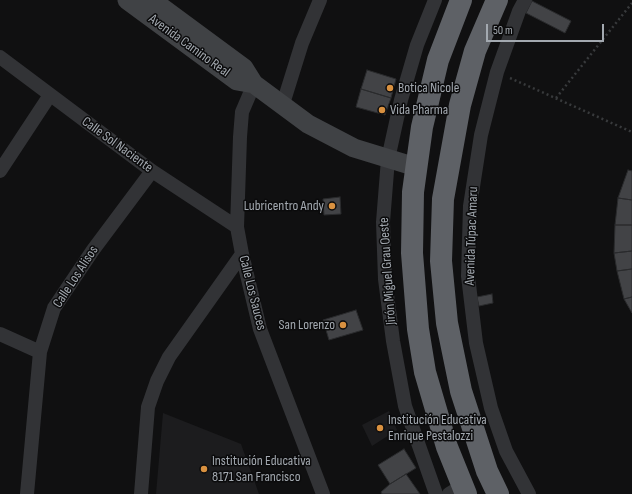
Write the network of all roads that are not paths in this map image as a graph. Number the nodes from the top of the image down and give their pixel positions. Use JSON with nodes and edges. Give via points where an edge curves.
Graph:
{"nodes":[{"id":1,"x":127,"y":0,"type":"edge"},
{"id":2,"x":152,"y":0,"type":"edge"},
{"id":3,"x":320,"y":0,"type":"edge"},
{"id":4,"x":435,"y":0,"type":"edge"},
{"id":5,"x":461,"y":0,"type":"edge"},
{"id":6,"x":497,"y":0,"type":"edge"},
{"id":7,"x":525,"y":0,"type":"edge"},
{"id":8,"x":0,"y":58,"type":"edge"},
{"id":9,"x":254,"y":84,"type":"junction"},
{"id":10,"x":50,"y":95,"type":"junction"},
{"id":11,"x":282,"y":107,"type":"junction"},
{"id":12,"x":388,"y":159,"type":"junction"},
{"id":13,"x":416,"y":167,"type":"junction"},
{"id":14,"x":0,"y":171,"type":"edge"},
{"id":15,"x":152,"y":171,"type":"junction"},
{"id":16,"x":237,"y":227,"type":"junction"},
{"id":17,"x":242,"y":254,"type":"junction"},
{"id":18,"x":0,"y":334,"type":"edge"},
{"id":19,"x":40,"y":352,"type":"junction"},
{"id":20,"x":459,"y":491,"type":"edge"},
{"id":21,"x":27,"y":494,"type":"edge"},
{"id":22,"x":141,"y":494,"type":"edge"},
{"id":23,"x":323,"y":494,"type":"edge"},
{"id":24,"x":436,"y":494,"type":"edge"},
{"id":25,"x":498,"y":494,"type":"edge"},
{"id":26,"x":529,"y":494,"type":"edge"}],
"edges":[{"from":1,"to":9,"type":"street","name":"Avenida Camino Real","via":[[237,81]]},
{"from":2,"to":9,"type":"street","name":"Avenida Camino Real","via":[[244,68]]},
{"from":3,"to":11,"type":"street","via":[[302,43]]},
{"from":4,"to":12,"type":"street","name":"Jirón Miguel Grau Oeste","via":[[401,100]]},
{"from":5,"to":13,"type":"highway","via":[[438,60],[422,127]]},
{"from":6,"to":25,"type":"highway","name":"Avenida Túpac Amaru","via":[[475,51],[460,105],[443,199],[441,260],[442,290],[458,376],[472,427]]},
{"from":7,"to":26,"type":"street","name":"Avenida Túpac Amaru","via":[[496,72],[481,135],[470,206],[468,276],[476,343],[491,408],[506,451]]},
{"from":8,"to":10,"type":"street","name":"Calle Sol Naciente"},
{"from":9,"to":11,"type":"street","name":"Avenida Camino Real"},
{"from":9,"to":16,"type":"street","name":"Calle Los Sauces","via":[[242,112]]},
{"from":10,"to":14,"type":"street"},
{"from":10,"to":15,"type":"street","name":"Calle Sol Naciente"},
{"from":11,"to":12,"type":"street","name":"Avenida Camino Real","via":[[354,148]]},
{"from":12,"to":13,"type":"street","name":"Avenida Camino Real"},
{"from":12,"to":24,"type":"street","name":"Jirón Miguel Grau Oeste","via":[[383,222],[385,279],[393,341],[405,406]]},
{"from":13,"to":20,"type":"highway","via":[[412,253],[418,329],[425,372]]},
{"from":15,"to":16,"type":"street","name":"Calle Sol Naciente"},
{"from":15,"to":19,"type":"street","name":"Calle Los Alisos","via":[[93,250],[54,308]]},
{"from":16,"to":17,"type":"street","name":"Calle Los Sauces"},
{"from":17,"to":22,"type":"street","via":[[168,357],[157,381],[148,407]]},
{"from":17,"to":23,"type":"street","name":"Calle Los Sauces","via":[[260,328]]},
{"from":18,"to":19,"type":"street"},
{"from":19,"to":21,"type":"street","name":"Calle Los Alisos"}]}
